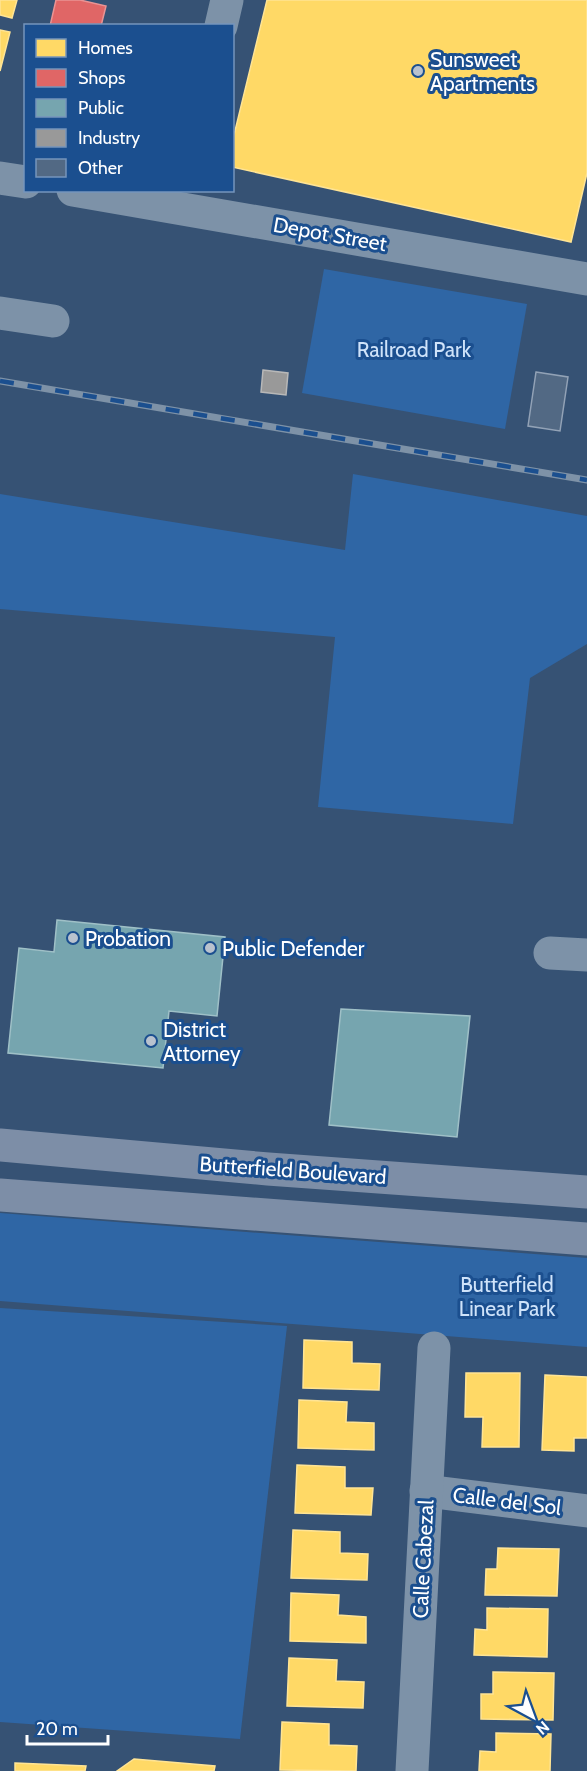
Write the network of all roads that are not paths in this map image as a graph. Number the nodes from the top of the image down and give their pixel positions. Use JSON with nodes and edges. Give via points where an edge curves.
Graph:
{"nodes":[{"id":1,"x":227,"y":0,"type":"edge"},
{"id":2,"x":221,"y":24,"type":"edge"},
{"id":3,"x":0,"y":178,"type":"edge"},
{"id":4,"x":24,"y":182,"type":"edge"},
{"id":5,"x":96,"y":192,"type":"edge"},
{"id":6,"x":178,"y":199,"type":"edge"},
{"id":7,"x":587,"y":279,"type":"edge"},
{"id":8,"x":0,"y":313,"type":"edge"},
{"id":9,"x":54,"y":321,"type":"dead end"},
{"id":10,"x":549,"y":953,"type":"dead end"},
{"id":11,"x":587,"y":956,"type":"edge"},
{"id":12,"x":0,"y":1145,"type":"edge"},
{"id":13,"x":587,"y":1192,"type":"edge"},
{"id":14,"x":0,"y":1195,"type":"edge"},
{"id":15,"x":587,"y":1239,"type":"edge"},
{"id":16,"x":434,"y":1348,"type":"dead end"},
{"id":17,"x":426,"y":1491,"type":"junction"},
{"id":18,"x":587,"y":1511,"type":"edge"},
{"id":19,"x":412,"y":1771,"type":"edge"}],
"edges":[{"from":1,"to":2,"type":"street"},
{"from":3,"to":4,"type":"street"},
{"from":5,"to":6,"type":"street","name":"Depot Street"},
{"from":6,"to":7,"type":"street","name":"Depot Street"},
{"from":8,"to":9,"type":"street"},
{"from":10,"to":11,"type":"street"},
{"from":12,"to":13,"type":"main road","name":"Butterfield Boulevard"},
{"from":14,"to":15,"type":"main road"},
{"from":16,"to":17,"type":"street","name":"Calle Cabezal"},
{"from":17,"to":18,"type":"street","name":"Calle del Sol"},
{"from":17,"to":19,"type":"street","name":"Calle Cabezal"}]}
